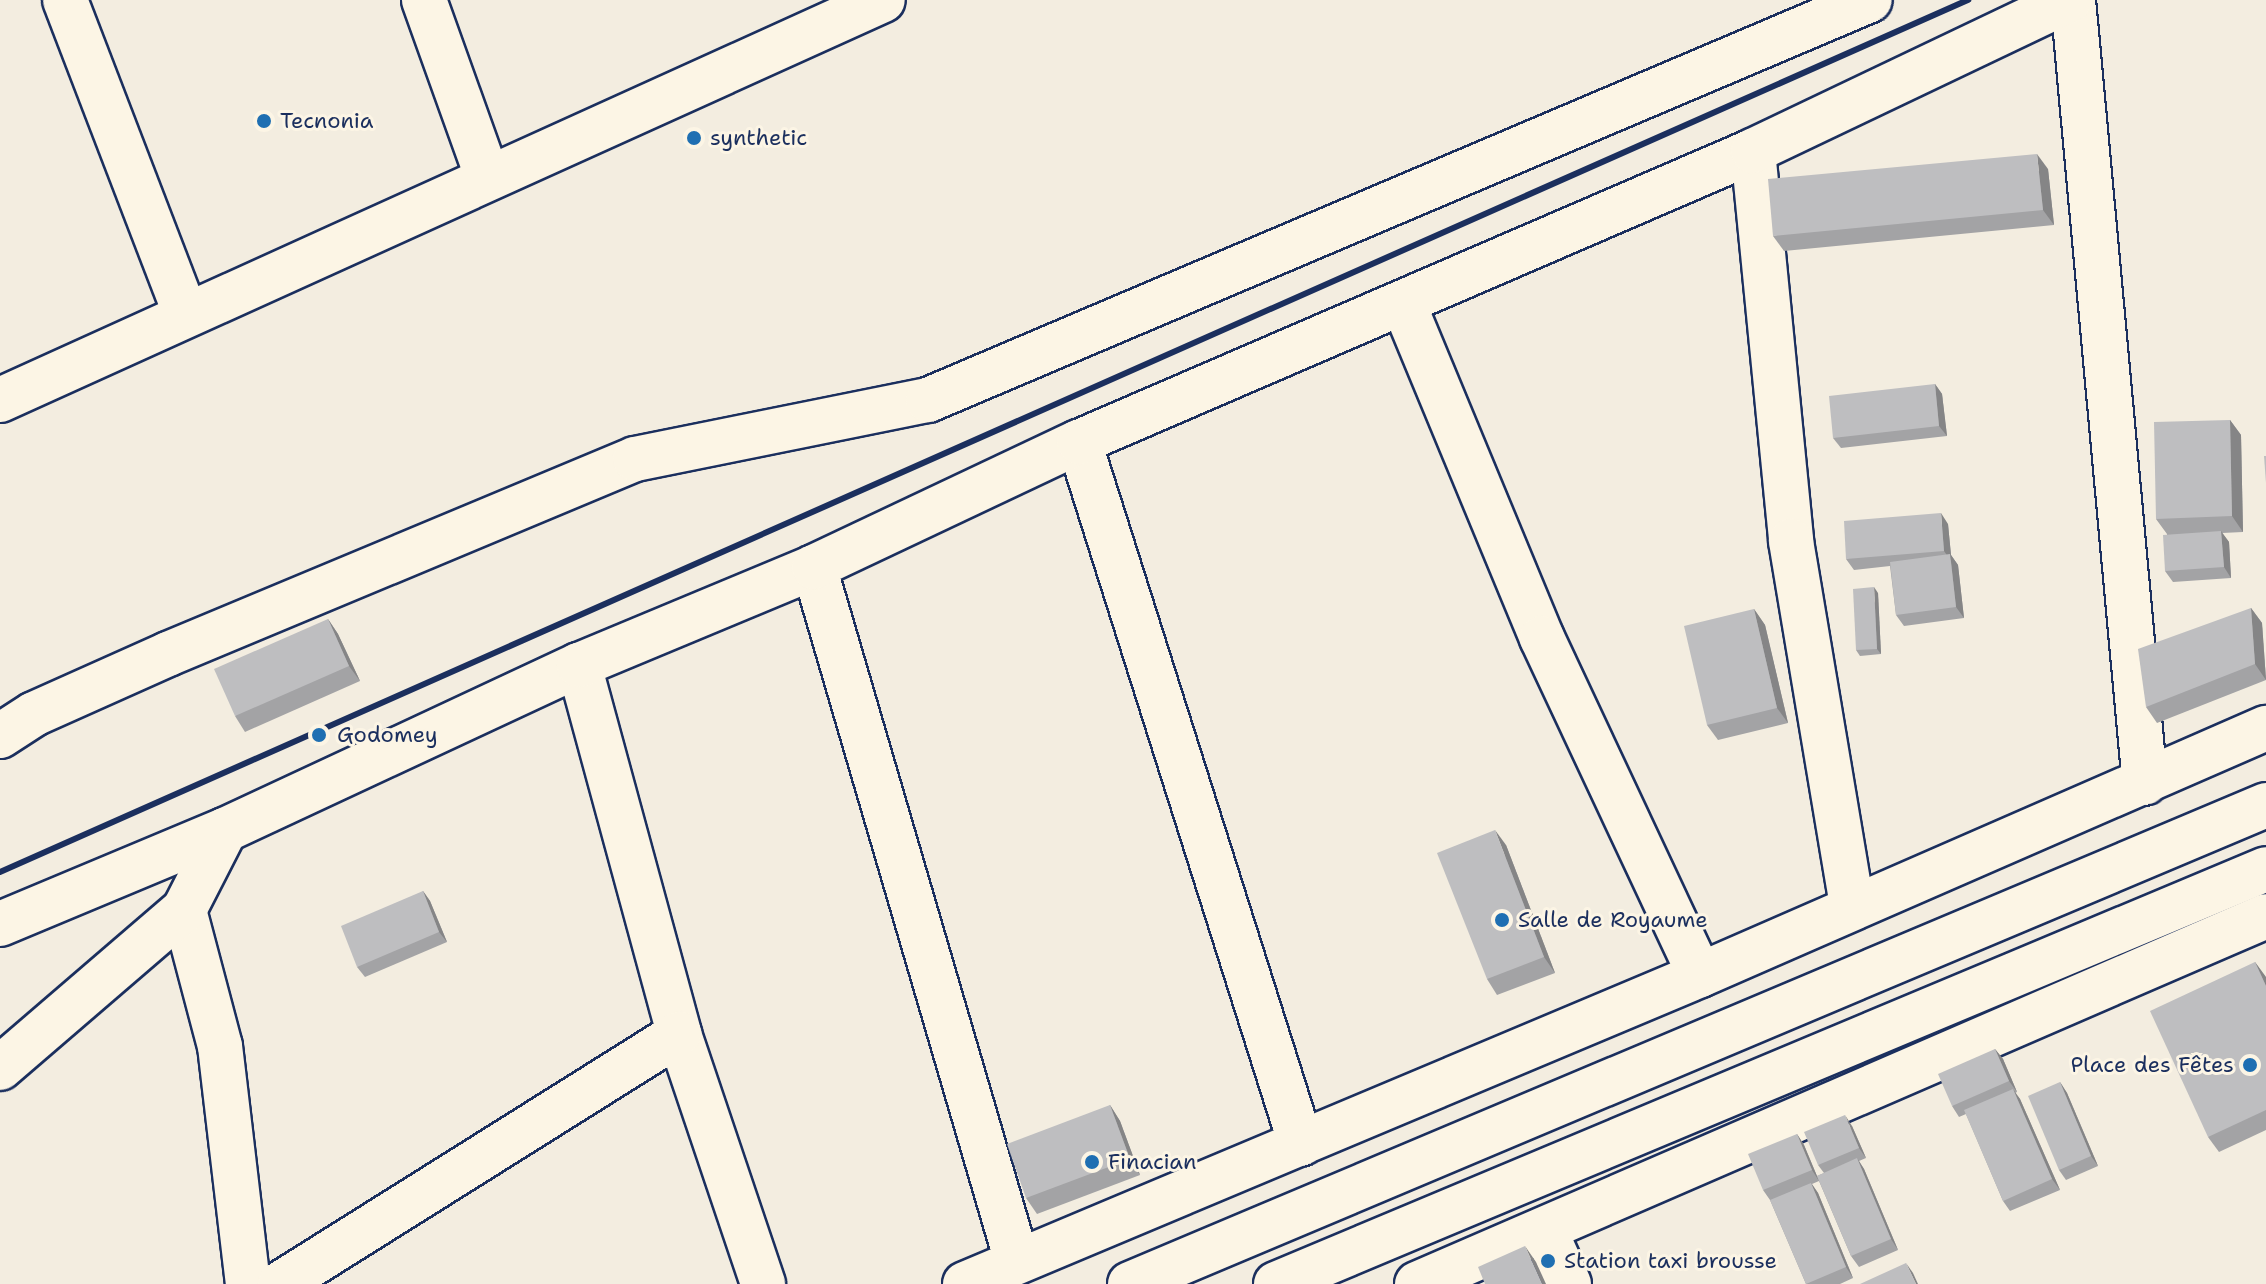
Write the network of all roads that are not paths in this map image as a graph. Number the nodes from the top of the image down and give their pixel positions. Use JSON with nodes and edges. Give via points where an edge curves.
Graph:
{"nodes":[{"id":1,"x":65,"y":0,"type":"edge"},
{"id":2,"x":424,"y":0,"type":"edge"},
{"id":3,"x":883,"y":0,"type":"edge"},
{"id":4,"x":1870,"y":0,"type":"edge"},
{"id":5,"x":2071,"y":0,"type":"edge"},
{"id":6,"x":1753,"y":151,"type":"junction"},
{"id":7,"x":487,"y":176,"type":"junction"},
{"id":8,"x":1404,"y":305,"type":"junction"},
{"id":9,"x":185,"y":312,"type":"junction"},
{"id":10,"x":0,"y":400,"type":"edge"},
{"id":11,"x":1079,"y":442,"type":"junction"},
{"id":12,"x":814,"y":567,"type":"junction"},
{"id":13,"x":579,"y":665,"type":"junction"},
{"id":14,"x":2266,"y":728,"type":"edge"},
{"id":15,"x":0,"y":736,"type":"edge"},
{"id":16,"x":2145,"y":783,"type":"junction"},
{"id":17,"x":2266,"y":805,"type":"edge"},
{"id":18,"x":225,"y":830,"type":"junction"},
{"id":19,"x":2266,"y":869,"type":"edge"},
{"id":20,"x":1852,"y":904,"type":"junction"},
{"id":21,"x":184,"y":910,"type":"junction"},
{"id":22,"x":2266,"y":916,"type":"edge"},
{"id":23,"x":0,"y":924,"type":"edge"},
{"id":24,"x":1700,"y":975,"type":"junction"},
{"id":25,"x":679,"y":1034,"type":"junction"},
{"id":26,"x":0,"y":1068,"type":"edge"},
{"id":27,"x":1301,"y":1144,"type":"junction"},
{"id":28,"x":1545,"y":1231,"type":"junction"},
{"id":29,"x":1017,"y":1261,"type":"junction"},
{"id":30,"x":248,"y":1284,"type":"edge"},
{"id":31,"x":280,"y":1284,"type":"edge"},
{"id":32,"x":763,"y":1284,"type":"edge"},
{"id":33,"x":965,"y":1284,"type":"edge"},
{"id":34,"x":1130,"y":1284,"type":"edge"},
{"id":35,"x":1276,"y":1284,"type":"edge"},
{"id":36,"x":1417,"y":1284,"type":"edge"},
{"id":37,"x":1569,"y":1284,"type":"edge"}],
"edges":[{"from":1,"to":9,"type":"main road"},
{"from":2,"to":7,"type":"main road"},
{"from":3,"to":7,"type":"main road"},
{"from":4,"to":15,"type":"main road","via":[[928,400],[635,459],[168,654],[34,714]]},
{"from":5,"to":6,"type":"main road"},
{"from":5,"to":16,"type":"main road"},
{"from":6,"to":8,"type":"main road"},
{"from":6,"to":20,"type":"main road","via":[[1791,541]]},
{"from":7,"to":9,"type":"main road"},
{"from":8,"to":11,"type":"main road"},
{"from":8,"to":24,"type":"main road","via":[[1542,638]]},
{"from":9,"to":10,"type":"main road"},
{"from":11,"to":12,"type":"main road"},
{"from":11,"to":27,"type":"main road"},
{"from":12,"to":13,"type":"main road"},
{"from":12,"to":29,"type":"main road"},
{"from":13,"to":18,"type":"main road"},
{"from":13,"to":25,"type":"main road"},
{"from":14,"to":16,"type":"main road"},
{"from":16,"to":20,"type":"main road"},
{"from":17,"to":34,"type":"main road"},
{"from":18,"to":21,"type":"main road"},
{"from":18,"to":23,"type":"main road"},
{"from":19,"to":35,"type":"main road"},
{"from":20,"to":24,"type":"main road"},
{"from":21,"to":26,"type":"main road"},
{"from":21,"to":30,"type":"main road","via":[[220,1046]]},
{"from":22,"to":28,"type":"main road"},
{"from":24,"to":27,"type":"main road"},
{"from":25,"to":31,"type":"main road"},
{"from":25,"to":32,"type":"main road"},
{"from":27,"to":29,"type":"main road"},
{"from":28,"to":36,"type":"main road"},
{"from":28,"to":37,"type":"main road"},
{"from":29,"to":33,"type":"main road"}]}
